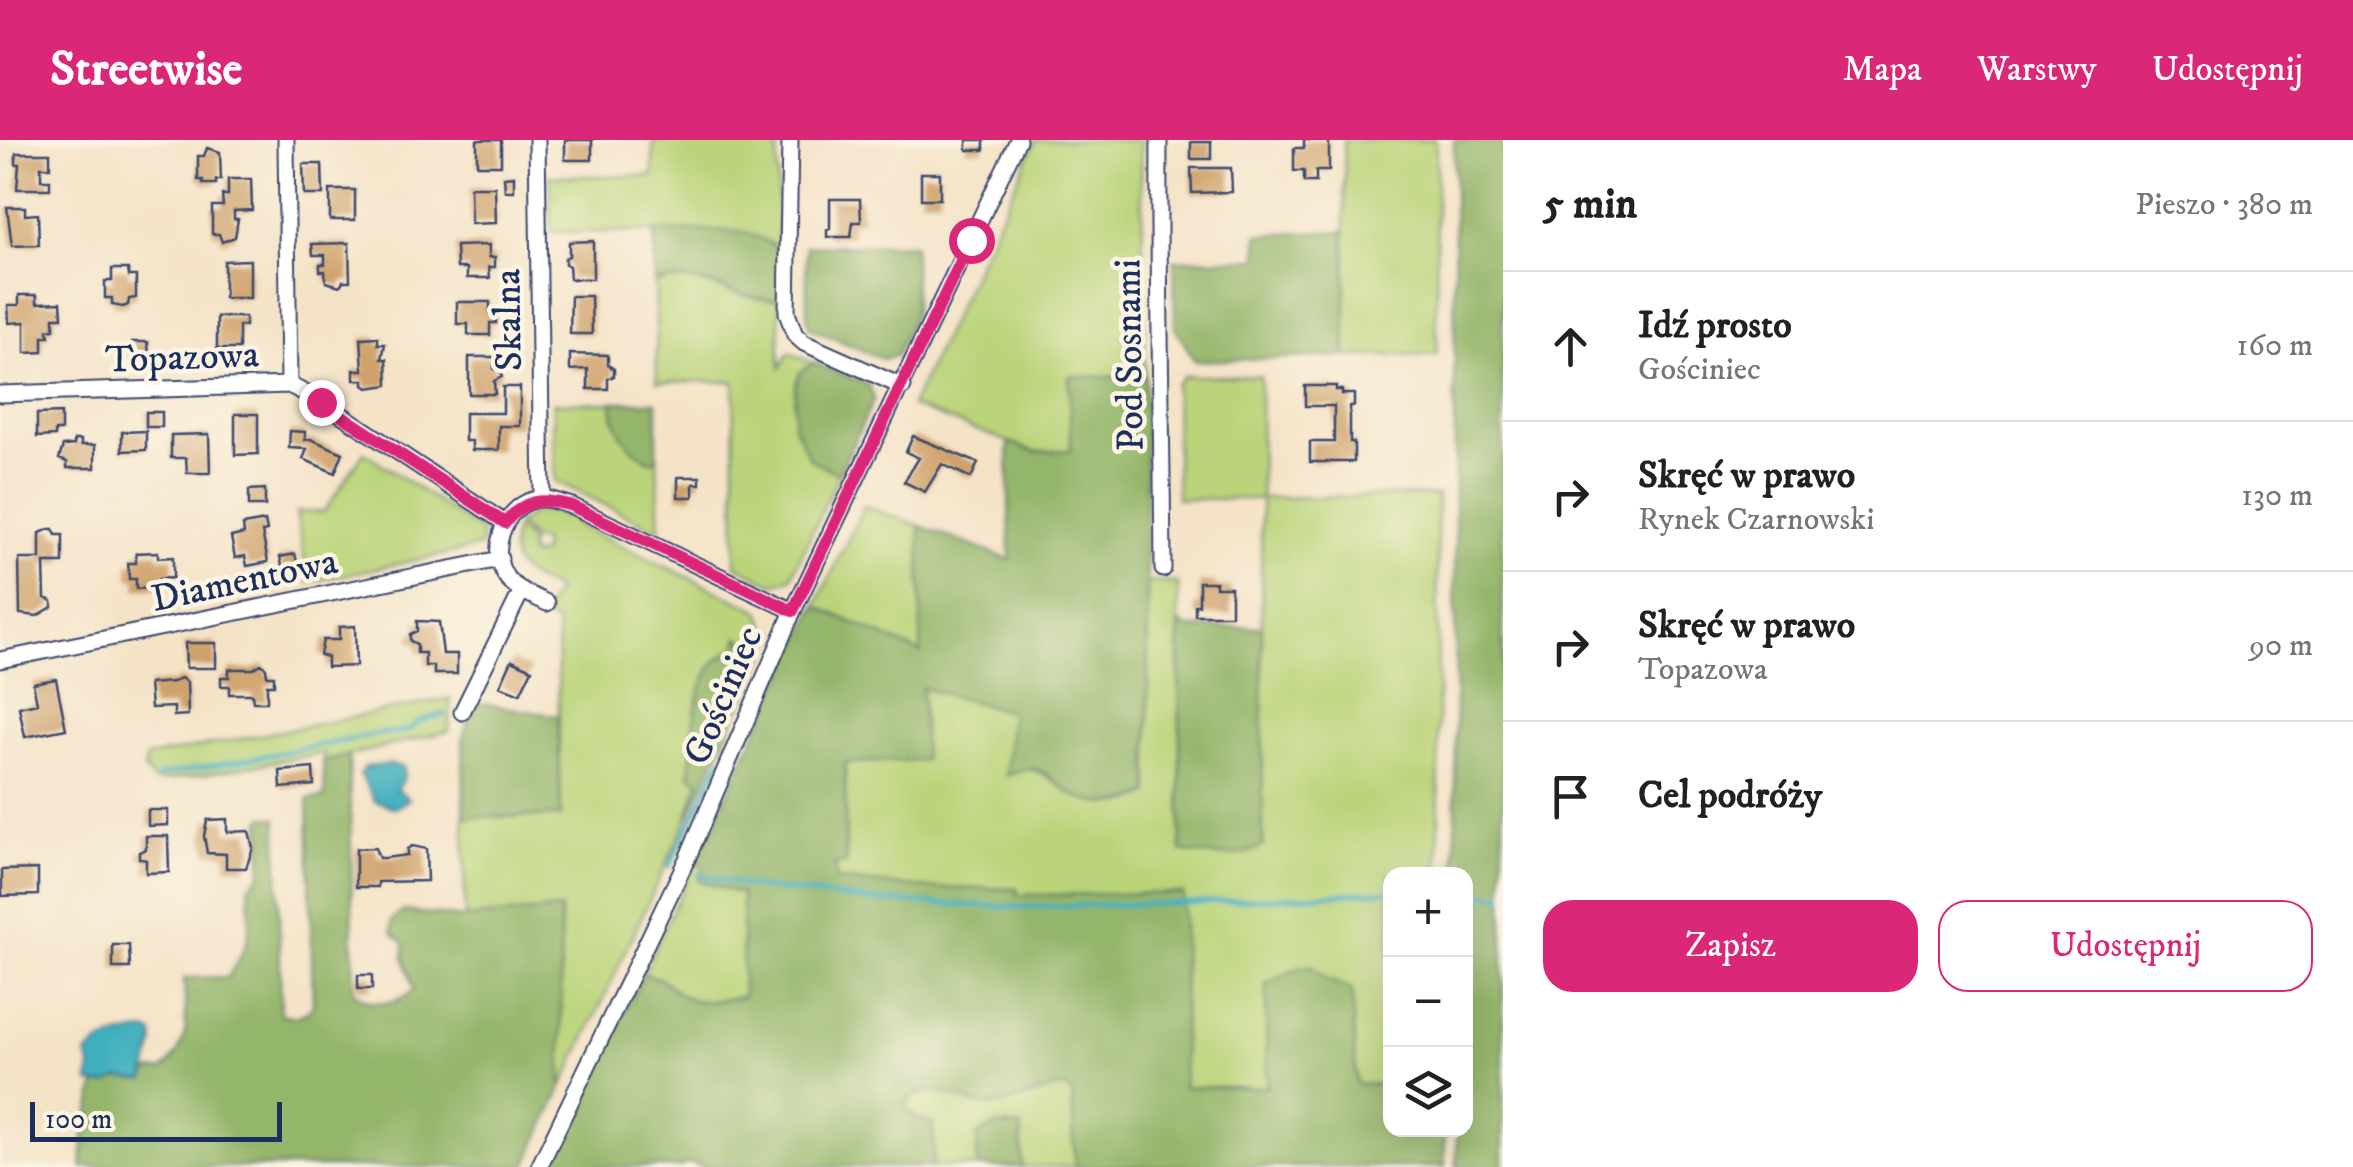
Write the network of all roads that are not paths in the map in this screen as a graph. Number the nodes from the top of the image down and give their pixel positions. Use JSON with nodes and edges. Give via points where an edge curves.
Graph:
{"nodes":[{"id":1,"x":286,"y":140,"type":"edge"},
{"id":2,"x":537,"y":140,"type":"edge"},
{"id":3,"x":790,"y":140,"type":"edge"},
{"id":4,"x":1018,"y":140,"type":"edge"},
{"id":5,"x":1158,"y":140,"type":"edge"},
{"id":6,"x":290,"y":386,"type":"junction"},
{"id":7,"x":903,"y":386,"type":"junction"},
{"id":8,"x":0,"y":394,"type":"edge"},
{"id":9,"x":542,"y":499,"type":"junction"},
{"id":10,"x":505,"y":523,"type":"junction"},
{"id":11,"x":500,"y":560,"type":"junction"},
{"id":12,"x":1163,"y":569,"type":"dead end"},
{"id":13,"x":522,"y":590,"type":"junction"},
{"id":14,"x":547,"y":603,"type":"dead end"},
{"id":15,"x":793,"y":611,"type":"junction"},
{"id":16,"x":0,"y":660,"type":"edge"},
{"id":17,"x":462,"y":712,"type":"dead end"},
{"id":18,"x":539,"y":1167,"type":"edge"}],
"edges":[{"from":1,"to":6,"type":"street"},
{"from":2,"to":9,"type":"street","name":"Skalna"},
{"from":3,"to":7,"type":"street","via":[[791,328],[804,343]]},
{"from":4,"to":7,"type":"street","name":"Gościniec"},
{"from":5,"to":12,"type":"street","name":"Pod Sosnami"},
{"from":6,"to":8,"type":"street","name":"Topazowa"},
{"from":6,"to":10,"type":"street","name":"Topazowa"},
{"from":7,"to":15,"type":"street","name":"Gościniec"},
{"from":9,"to":10,"type":"street","via":[[522,505]]},
{"from":9,"to":15,"type":"street","via":[[572,506]]},
{"from":10,"to":11,"type":"street"},
{"from":11,"to":13,"type":"street"},
{"from":11,"to":16,"type":"street","name":"Diamentowa"},
{"from":13,"to":14,"type":"street"},
{"from":13,"to":17,"type":"street"},
{"from":15,"to":18,"type":"street","name":"Gościniec","via":[[687,859]]}]}
